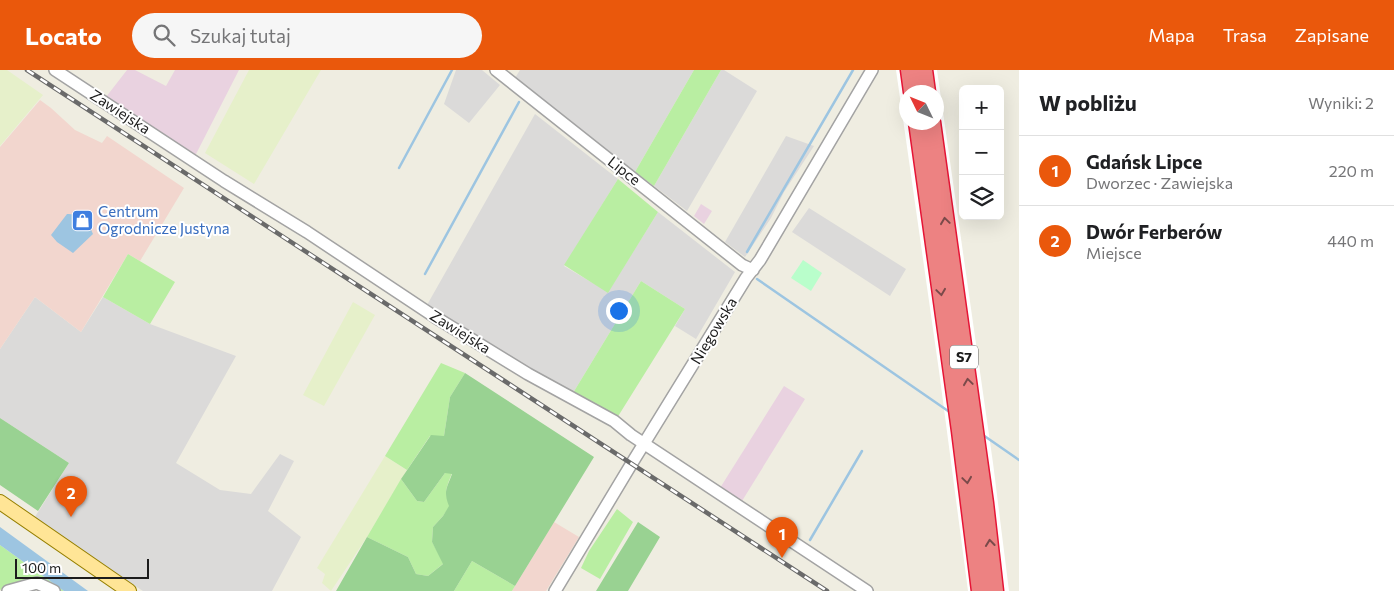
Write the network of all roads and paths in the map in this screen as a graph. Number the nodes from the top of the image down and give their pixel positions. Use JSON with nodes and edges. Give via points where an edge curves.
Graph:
{"nodes":[{"id":1,"x":54,"y":70,"type":"edge"},
{"id":2,"x":496,"y":70,"type":"edge"},
{"id":3,"x":872,"y":70,"type":"edge"},
{"id":4,"x":909,"y":70,"type":"edge"},
{"id":5,"x":924,"y":70,"type":"edge"},
{"id":6,"x":911,"y":85,"type":"edge"},
{"id":7,"x":926,"y":85,"type":"edge"},
{"id":8,"x":918,"y":130,"type":"edge"},
{"id":9,"x":933,"y":130,"type":"edge"},
{"id":10,"x":753,"y":270,"type":"junction"},
{"id":11,"x":645,"y":444,"type":"junction"},
{"id":12,"x":0,"y":502,"type":"edge"},
{"id":13,"x":8,"y":591,"type":"edge"},
{"id":14,"x":54,"y":591,"type":"edge"},
{"id":15,"x":129,"y":591,"type":"edge"},
{"id":16,"x":555,"y":591,"type":"edge"},
{"id":17,"x":867,"y":591,"type":"edge"},
{"id":18,"x":980,"y":591,"type":"edge"},
{"id":19,"x":995,"y":591,"type":"edge"}],
"edges":[{"from":1,"to":11,"type":"street","name":"Zawiejska","via":[[435,317],[528,374],[614,421]]},
{"from":2,"to":10,"type":"street","name":"Lipce","via":[[742,265]]},
{"from":3,"to":10,"type":"street","name":"Niegowska"},
{"from":4,"to":6,"type":"highway"},
{"from":5,"to":7,"type":"highway"},
{"from":8,"to":18,"type":"highway","number":"S7","one_way":true},
{"from":19,"to":9,"type":"highway","number":"S7","one_way":true},
{"from":10,"to":11,"type":"street","name":"Niegowska"},
{"from":11,"to":16,"type":"street","name":"Niegowska"},
{"from":11,"to":17,"type":"street","name":"Zawiejska"},
{"from":12,"to":15,"type":"main road"},
{"from":13,"to":14,"type":"street","via":[[36,583]]}]}
